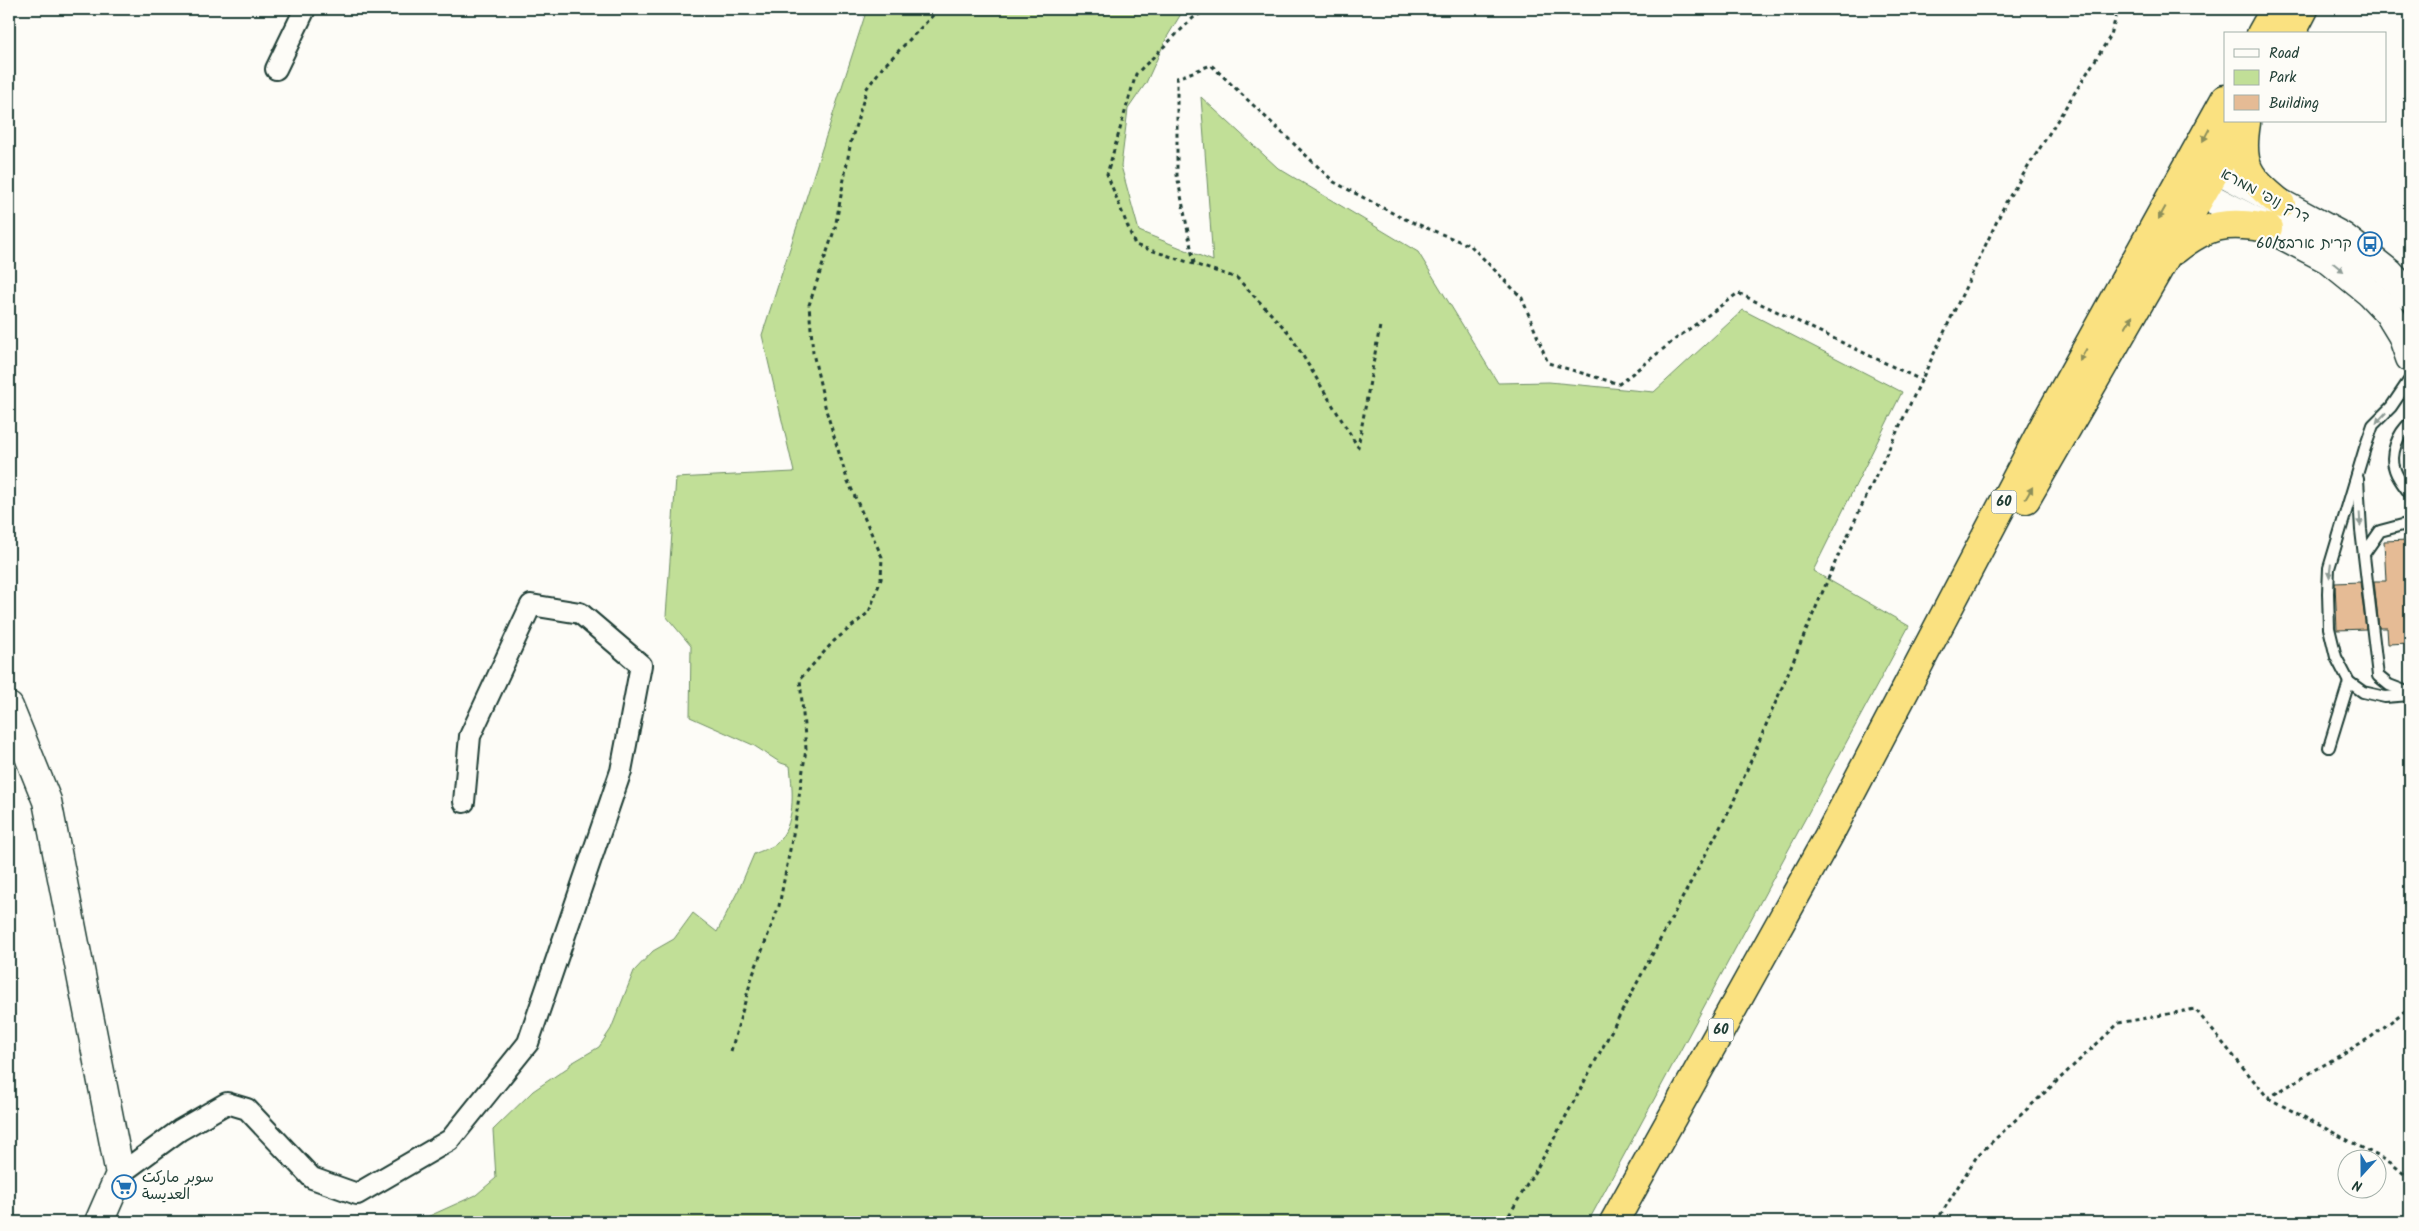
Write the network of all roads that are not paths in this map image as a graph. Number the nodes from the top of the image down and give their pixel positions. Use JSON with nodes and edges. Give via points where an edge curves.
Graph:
{"nodes":[{"id":1,"x":306,"y":9,"type":"edge"},
{"id":2,"x":2275,"y":9,"type":"edge"},
{"id":3,"x":2304,"y":9,"type":"edge"},
{"id":4,"x":2262,"y":32,"type":"edge"},
{"id":5,"x":2292,"y":32,"type":"edge"},
{"id":6,"x":276,"y":69,"type":"dead end"},
{"id":7,"x":2224,"y":101,"type":"edge"},
{"id":8,"x":2244,"y":122,"type":"edge"},
{"id":9,"x":2245,"y":122,"type":"edge"},
{"id":10,"x":2216,"y":169,"type":"junction"},
{"id":11,"x":2186,"y":171,"type":"junction"},
{"id":12,"x":2203,"y":194,"type":"junction"},
{"id":13,"x":2281,"y":204,"type":"junction"},
{"id":14,"x":2268,"y":228,"type":"junction"},
{"id":15,"x":2168,"y":256,"type":"junction"},
{"id":16,"x":2410,"y":296,"type":"edge"},
{"id":17,"x":2410,"y":358,"type":"edge"},
{"id":18,"x":2410,"y":379,"type":"edge"},
{"id":19,"x":2410,"y":423,"type":"edge"},
{"id":20,"x":2358,"y":470,"type":"junction"},
{"id":21,"x":2410,"y":494,"type":"edge"},
{"id":22,"x":2410,"y":523,"type":"edge"},
{"id":23,"x":2364,"y":554,"type":"junction"},
{"id":24,"x":2349,"y":682,"type":"junction"},
{"id":25,"x":2410,"y":694,"type":"edge"},
{"id":26,"x":9,"y":707,"type":"edge"},
{"id":27,"x":2329,"y":747,"type":"dead end"},
{"id":28,"x":464,"y":802,"type":"dead end"},
{"id":29,"x":1828,"y":837,"type":"junction"},
{"id":30,"x":120,"y":1174,"type":"junction"},
{"id":31,"x":99,"y":1222,"type":"edge"},
{"id":32,"x":1614,"y":1222,"type":"edge"}],
"edges":[{"from":1,"to":6,"type":"street"},
{"from":2,"to":4,"type":"highway"},
{"from":3,"to":5,"type":"highway"},
{"from":7,"to":11,"type":"highway","number":"60","one_way":true},
{"from":8,"to":10,"type":"highway","number":"60"},
{"from":9,"to":13,"type":"highway","via":[[2244,146],[2249,174],[2259,187]]},
{"from":10,"to":11,"type":"main road","name":"דרך נופי ממרא"},
{"from":10,"to":12,"type":"highway","number":"60"},
{"from":10,"to":13,"type":"main road","name":"דרך נופי ממרא"},
{"from":11,"to":12,"type":"main road","name":"דרך נופי ממרא"},
{"from":11,"to":29,"type":"highway","number":"60","one_way":true,"via":[[2046,422]]},
{"from":12,"to":14,"type":"main road","name":"דרך נופי ממרא"},
{"from":12,"to":15,"type":"highway","number":"60"},
{"from":13,"to":16,"type":"main road","name":"דרך נופי ממרא","via":[[2343,236]]},
{"from":14,"to":15,"type":"highway","via":[[2243,224],[2212,227]]},
{"from":14,"to":17,"type":"main road","name":"דרך נופי ממרא","one_way":true,"via":[[2328,259],[2370,293],[2388,312],[2402,335]]},
{"from":29,"to":15,"type":"highway","number":"60","one_way":true},
{"from":18,"to":20,"type":"lane","one_way":true,"via":[[2374,425]]},
{"from":19,"to":21,"type":"lane","via":[[2393,452],[2394,469]]},
{"from":20,"to":23,"type":"lane","one_way":true},
{"from":20,"to":24,"type":"lane","one_way":true,"via":[[2329,568],[2329,628],[2336,657]]},
{"from":22,"to":23,"type":"lane","via":[[2380,531]]},
{"from":23,"to":25,"type":"lane","via":[[2378,676]]},
{"from":24,"to":25,"type":"lane","via":[[2363,692],[2385,698]]},
{"from":24,"to":27,"type":"lane"},
{"from":26,"to":30,"type":"main road","via":[[47,801]]},
{"from":28,"to":30,"type":"street","via":[[470,736],[532,605],[580,613],[641,665],[621,771],[528,1043],[450,1140],[357,1194],[312,1178],[247,1109],[227,1103],[180,1130]]},
{"from":29,"to":32,"type":"highway","number":"60"},
{"from":30,"to":31,"type":"main road"}]}
